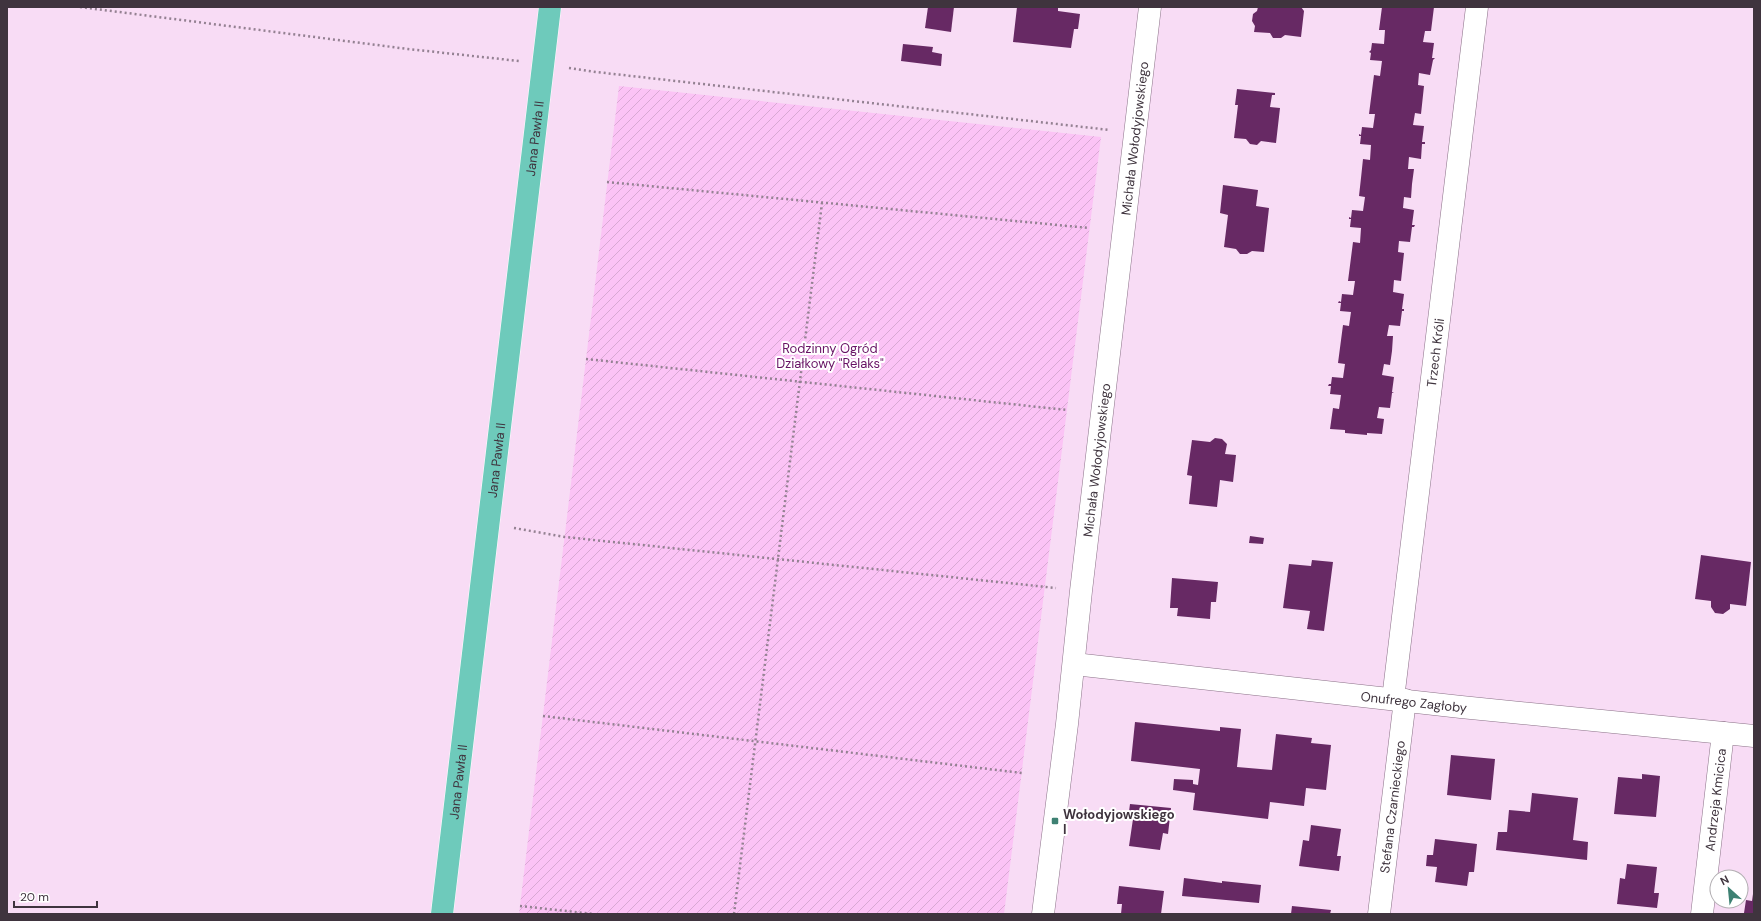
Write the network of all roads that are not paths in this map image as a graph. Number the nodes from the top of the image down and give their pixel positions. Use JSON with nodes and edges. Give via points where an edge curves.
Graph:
{"nodes":[{"id":1,"x":550,"y":7,"type":"edge"},
{"id":2,"x":1150,"y":7,"type":"edge"},
{"id":3,"x":1477,"y":7,"type":"edge"},
{"id":4,"x":1074,"y":664,"type":"junction"},
{"id":5,"x":1399,"y":699,"type":"junction"},
{"id":6,"x":1723,"y":733,"type":"junction"},
{"id":7,"x":1754,"y":736,"type":"edge"},
{"id":8,"x":442,"y":914,"type":"edge"},
{"id":9,"x":1043,"y":914,"type":"edge"},
{"id":10,"x":1379,"y":914,"type":"edge"},
{"id":11,"x":1702,"y":914,"type":"edge"}],
"edges":[{"from":1,"to":8,"type":"main road","name":"Jana Pawła II"},
{"from":2,"to":4,"type":"street","name":"Michała Wołodyjowskiego"},
{"from":3,"to":5,"type":"street","name":"Trzech Króli"},
{"from":4,"to":5,"type":"street","name":"Onufrego Zagłoby"},
{"from":4,"to":9,"type":"street","name":"Michała Wołodyjowskiego"},
{"from":5,"to":6,"type":"street","name":"Onufrego Zagłoby"},
{"from":5,"to":10,"type":"street","name":"Stefana Czarnieckiego"},
{"from":6,"to":7,"type":"street","name":"Onufrego Zagłoby"},
{"from":6,"to":11,"type":"street","name":"Andrzeja Kmicica"}]}
